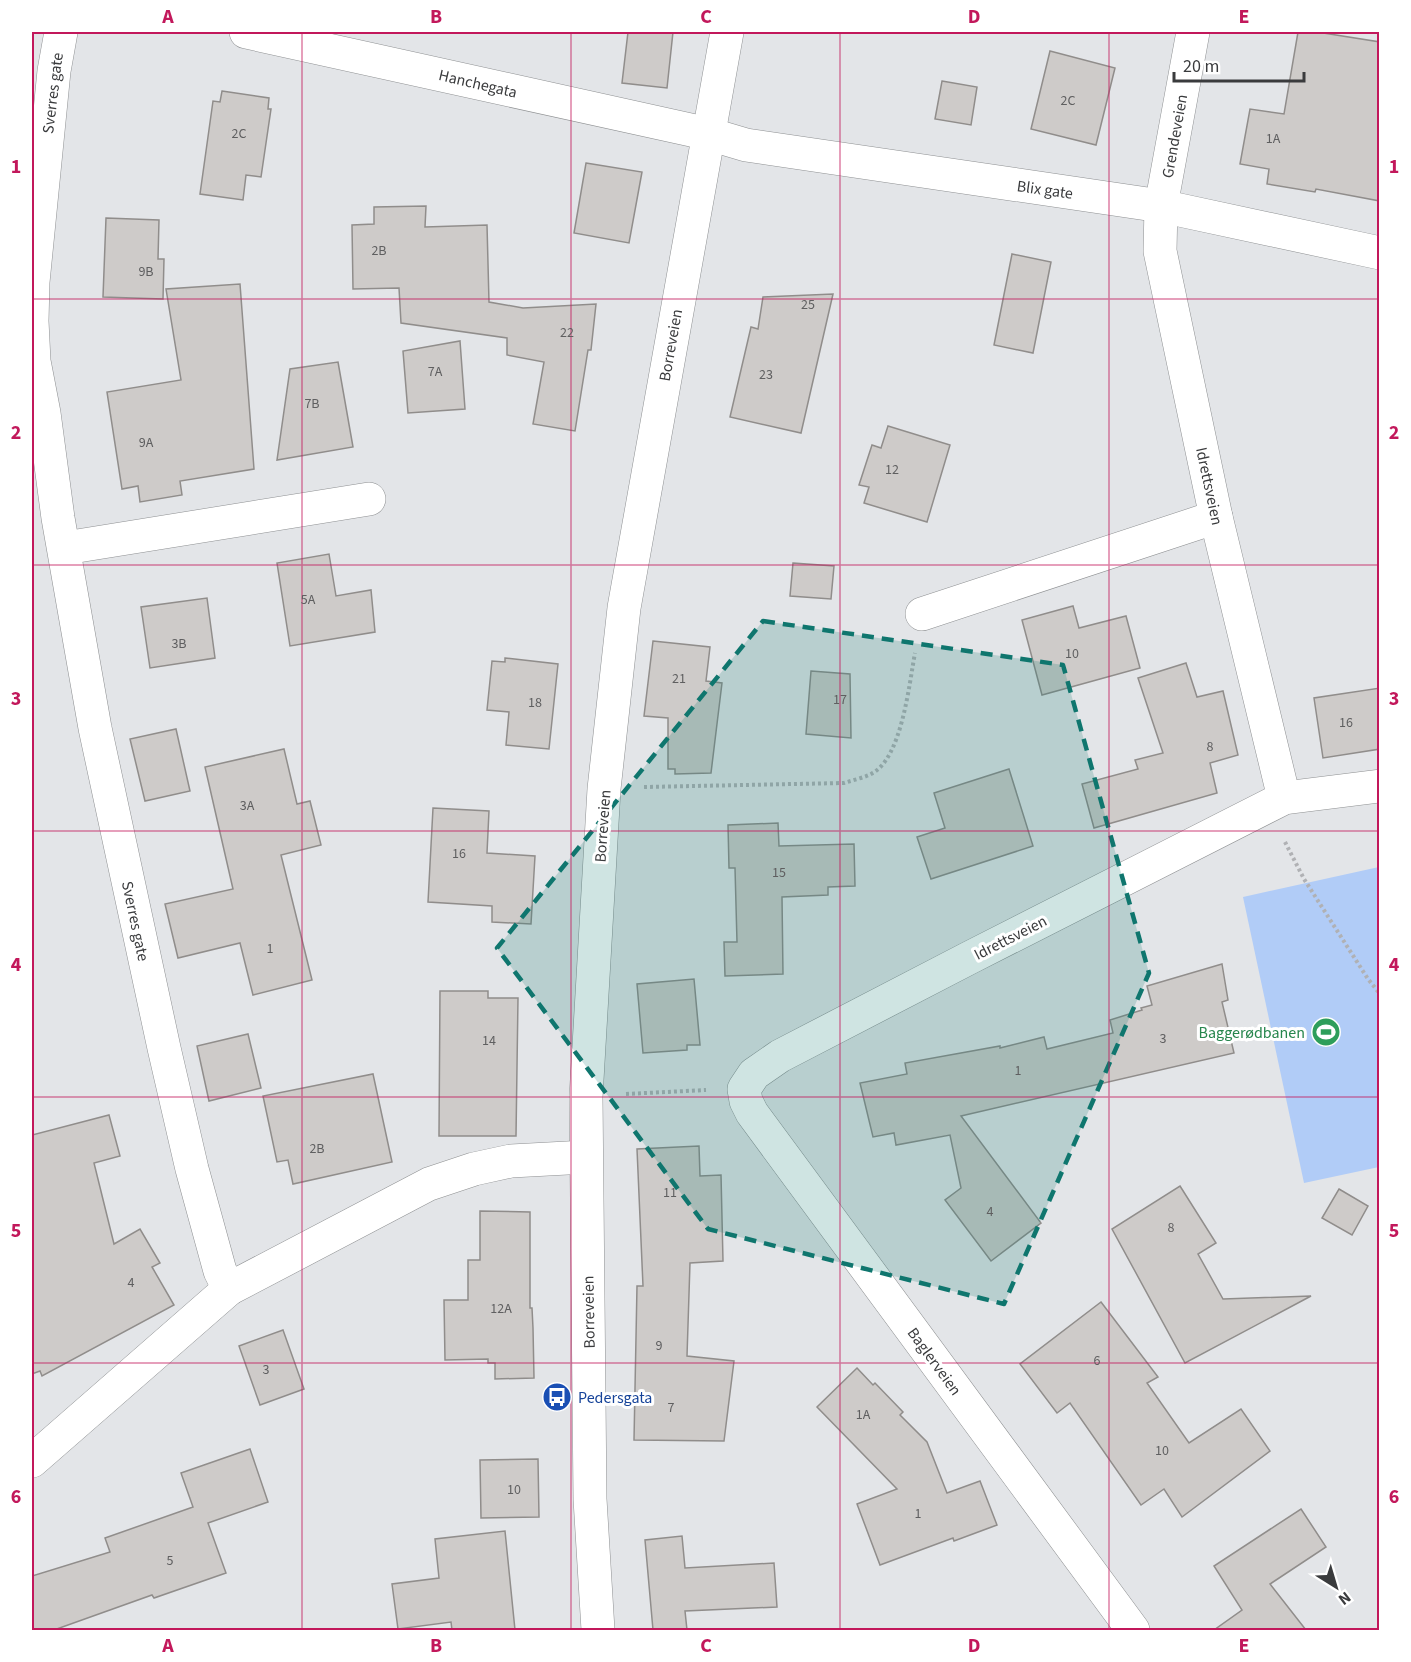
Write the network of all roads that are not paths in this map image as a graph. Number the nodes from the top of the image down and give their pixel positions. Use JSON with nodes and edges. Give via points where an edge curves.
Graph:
{"nodes":[{"id":1,"x":61,"y":32,"type":"edge"},
{"id":2,"x":246,"y":32,"type":"edge"},
{"id":3,"x":728,"y":32,"type":"edge"},
{"id":4,"x":1193,"y":32,"type":"edge"},
{"id":5,"x":709,"y":134,"type":"junction"},
{"id":6,"x":1161,"y":206,"type":"junction"},
{"id":7,"x":1380,"y":253,"type":"edge"},
{"id":8,"x":32,"y":321,"type":"edge"},
{"id":9,"x":369,"y":499,"type":"dead end"},
{"id":10,"x":1216,"y":517,"type":"junction"},
{"id":11,"x":65,"y":548,"type":"junction"},
{"id":12,"x":922,"y":614,"type":"road end"},
{"id":13,"x":1380,"y":786,"type":"edge"},
{"id":14,"x":1276,"y":803,"type":"junction"},
{"id":15,"x":744,"y":1089,"type":"joint"},
{"id":16,"x":586,"y":1157,"type":"junction"},
{"id":17,"x":229,"y":1289,"type":"junction"},
{"id":18,"x":32,"y":1461,"type":"edge"},
{"id":19,"x":598,"y":1630,"type":"edge"},
{"id":20,"x":1133,"y":1630,"type":"edge"}],
"edges":[{"from":1,"to":8,"type":"street","name":"Sverres gate","via":[[44,163]]},
{"from":2,"to":5,"type":"street","name":"Hanchegata"},
{"from":3,"to":5,"type":"street","name":"Borreveien"},
{"from":4,"to":6,"type":"street","name":"Grendeveien"},
{"from":5,"to":6,"type":"street","name":"Blix gate","via":[[746,145]]},
{"from":5,"to":16,"type":"street","name":"Borreveien","via":[[624,608],[604,789]]},
{"from":6,"to":7,"type":"street","name":"Blix gate"},
{"from":6,"to":10,"type":"street","name":"Idrettsveien","via":[[1160,251]]},
{"from":8,"to":11,"type":"street","name":"Sverres gate","via":[[34,361]]},
{"from":9,"to":11,"type":"street"},
{"from":10,"to":12,"type":"street"},
{"from":10,"to":14,"type":"street","name":"Idrettsveien"},
{"from":11,"to":17,"type":"street","name":"Sverres gate","via":[[95,728],[164,1048],[208,1229]]},
{"from":13,"to":14,"type":"street","name":"Idrettsveien"},
{"from":14,"to":15,"type":"street","name":"Idrettsveien","via":[[780,1056],[754,1074]]},
{"from":15,"to":20,"type":"street","name":"Baglerveien","via":[[752,1113]]},
{"from":16,"to":17,"type":"street","via":[[511,1161],[429,1184]]},
{"from":16,"to":19,"type":"street","name":"Borreveien","via":[[590,1499]]},
{"from":17,"to":18,"type":"street"}]}
